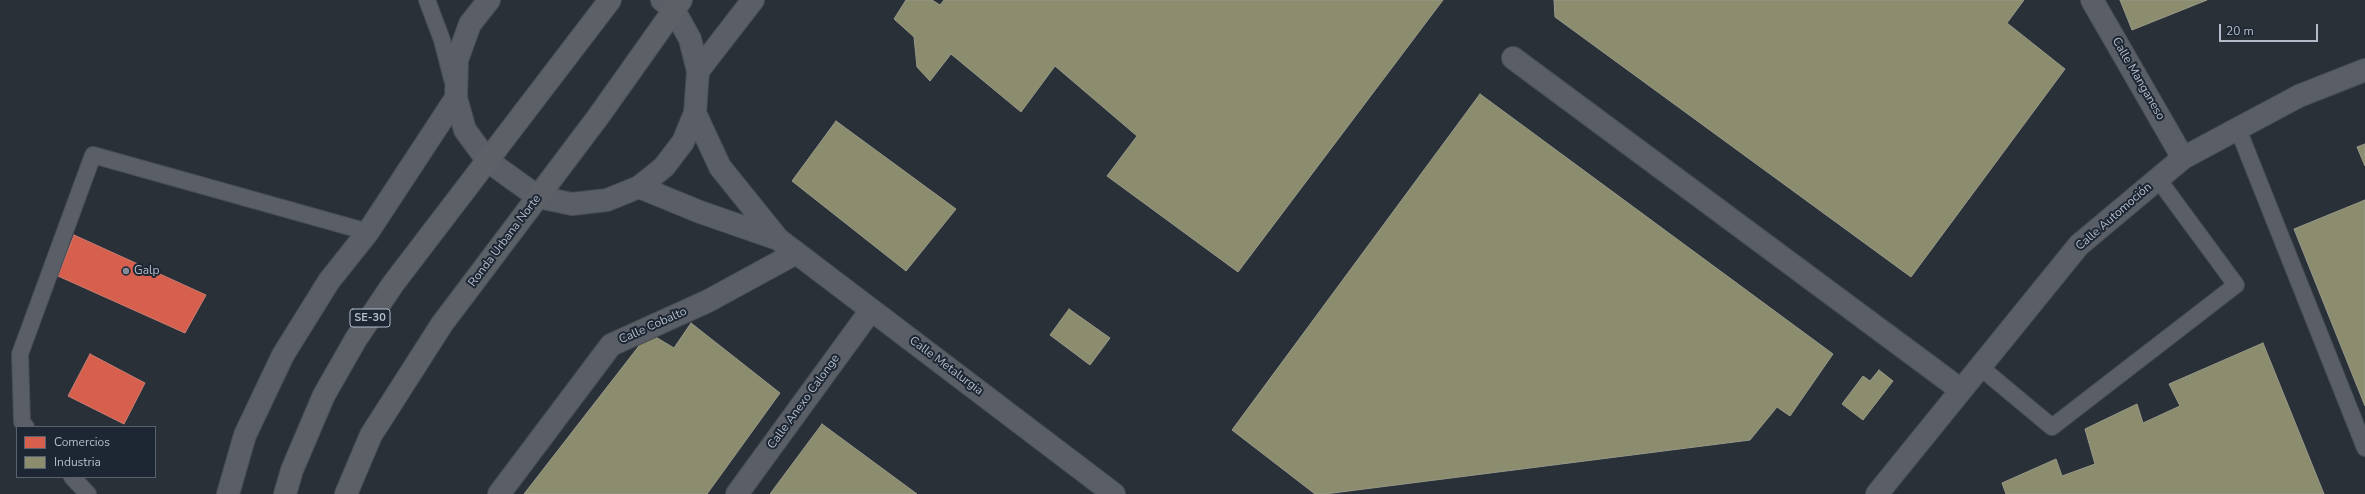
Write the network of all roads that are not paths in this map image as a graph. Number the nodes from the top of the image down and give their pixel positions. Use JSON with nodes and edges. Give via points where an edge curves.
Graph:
{"nodes":[{"id":1,"x":427,"y":0,"type":"edge"},
{"id":2,"x":488,"y":0,"type":"edge"},
{"id":3,"x":610,"y":0,"type":"edge"},
{"id":4,"x":753,"y":0,"type":"edge"},
{"id":5,"x":2092,"y":0,"type":"edge"},
{"id":6,"x":672,"y":3,"type":"edge"},
{"id":7,"x":1513,"y":58,"type":"dead end"},
{"id":8,"x":2365,"y":70,"type":"edge"},
{"id":9,"x":698,"y":71,"type":"junction"},
{"id":10,"x":456,"y":98,"type":"junction"},
{"id":11,"x":695,"y":113,"type":"junction"},
{"id":12,"x":2238,"y":129,"type":"junction"},
{"id":13,"x":2183,"y":158,"type":"junction"},
{"id":14,"x":488,"y":161,"type":"junction"},
{"id":15,"x":2158,"y":179,"type":"junction"},
{"id":16,"x":639,"y":187,"type":"junction"},
{"id":17,"x":538,"y":197,"type":"junction"},
{"id":18,"x":368,"y":232,"type":"junction"},
{"id":19,"x":778,"y":239,"type":"junction"},
{"id":20,"x":796,"y":253,"type":"junction"},
{"id":21,"x":872,"y":310,"type":"junction"},
{"id":22,"x":1980,"y":367,"type":"junction"},
{"id":23,"x":1961,"y":390,"type":"junction"},
{"id":24,"x":25,"y":426,"type":"edge"},
{"id":25,"x":2365,"y":448,"type":"edge"},
{"id":26,"x":73,"y":478,"type":"edge"},
{"id":27,"x":88,"y":494,"type":"edge"},
{"id":28,"x":228,"y":494,"type":"edge"},
{"id":29,"x":285,"y":494,"type":"edge"},
{"id":30,"x":346,"y":494,"type":"edge"},
{"id":31,"x":499,"y":494,"type":"edge"},
{"id":32,"x":736,"y":494,"type":"edge"},
{"id":33,"x":1114,"y":494,"type":"edge"},
{"id":34,"x":1877,"y":494,"type":"edge"}],
"edges":[{"from":1,"to":10,"type":"lane","via":[[442,40]]},
{"from":2,"to":10,"type":"street","via":[[470,24],[458,60]]},
{"from":3,"to":14,"type":"main road","number":"SE-30"},
{"from":4,"to":9,"type":"street"},
{"from":5,"to":13,"type":"street","name":"Calle Manganeso"},
{"from":6,"to":9,"type":"street","via":[[690,39]]},
{"from":6,"to":17,"type":"main road","name":"Ronda Urbana Norte","via":[[598,117]]},
{"from":7,"to":23,"type":"street"},
{"from":8,"to":12,"type":"street","name":"Calle Automoción","via":[[2299,96]]},
{"from":9,"to":11,"type":"street"},
{"from":10,"to":14,"type":"street","via":[[465,130]]},
{"from":10,"to":18,"type":"street"},
{"from":11,"to":16,"type":"street","via":[[683,142],[664,168]]},
{"from":11,"to":19,"type":"street","via":[[720,167]]},
{"from":12,"to":13,"type":"street","name":"Calle Automoción"},
{"from":12,"to":25,"type":"lane"},
{"from":13,"to":15,"type":"street","name":"Calle Automoción"},
{"from":14,"to":17,"type":"street"},
{"from":14,"to":29,"type":"main road","number":"SE-30","via":[[393,284],[356,339],[324,395],[292,470]]},
{"from":15,"to":22,"type":"street","name":"Calle Automoción","via":[[2079,245]]},
{"from":15,"to":22,"type":"lane","via":[[2236,285],[2052,426]]},
{"from":16,"to":17,"type":"street","via":[[607,200],[572,204]]},
{"from":16,"to":19,"type":"street","via":[[700,212]]},
{"from":17,"to":30,"type":"main road","name":"Ronda Urbana Norte","via":[[442,324],[370,435]]},
{"from":18,"to":24,"type":"lane","via":[[93,155],[20,354],[22,422]]},
{"from":18,"to":28,"type":"street","via":[[329,281],[283,355],[245,435]]},
{"from":19,"to":20,"type":"street","name":"Calle Metalurgia"},
{"from":20,"to":21,"type":"street","name":"Calle Metalurgia"},
{"from":20,"to":31,"type":"street","name":"Calle Cobalto","via":[[708,301],[611,345]]},
{"from":21,"to":32,"type":"street","name":"Calle Anexo Calonge"},
{"from":21,"to":33,"type":"street","name":"Calle Metalurgia"},
{"from":22,"to":23,"type":"street","name":"Calle Automoción"},
{"from":23,"to":34,"type":"street","name":"Calle Automoción"},
{"from":26,"to":27,"type":"lane"}]}
